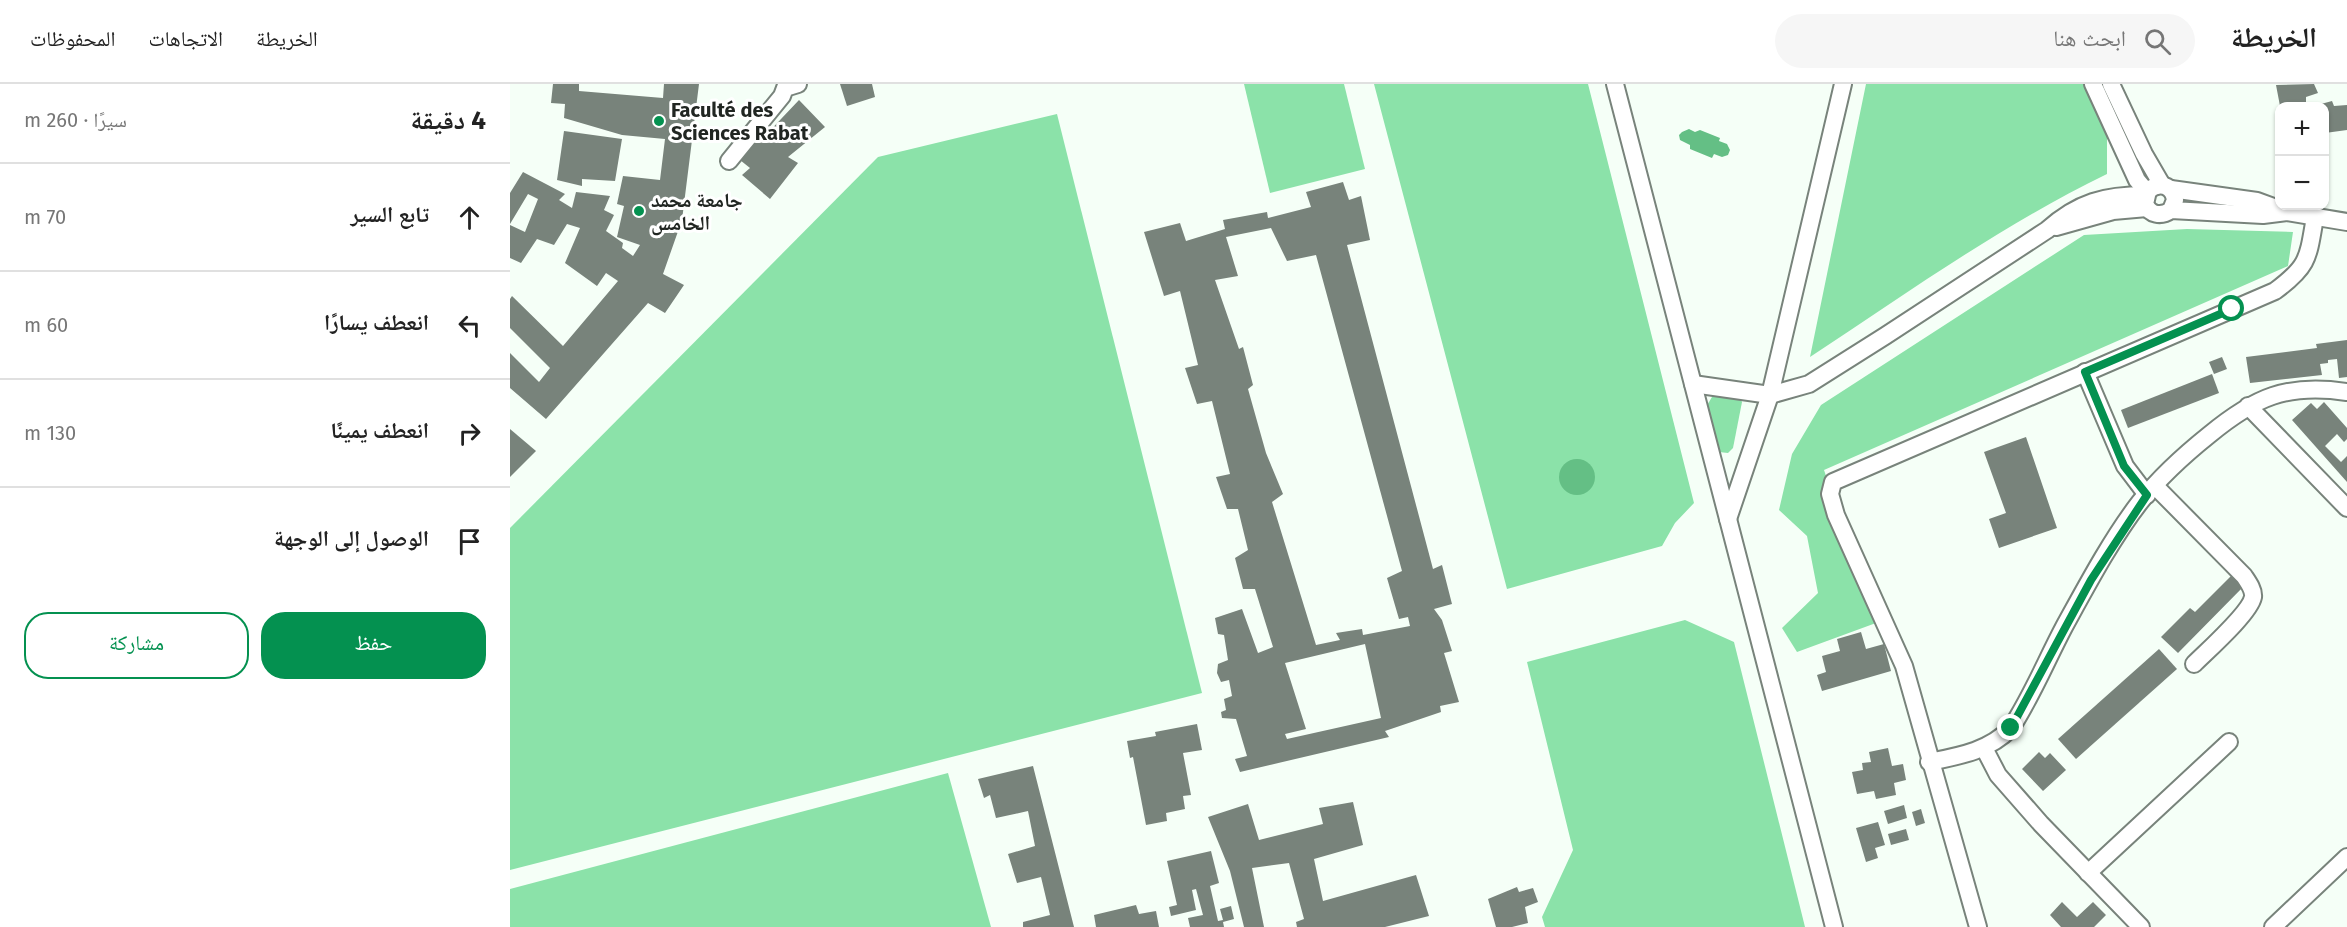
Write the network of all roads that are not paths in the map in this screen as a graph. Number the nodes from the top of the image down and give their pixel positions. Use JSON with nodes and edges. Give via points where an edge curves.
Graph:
{"nodes":[{"id":1,"x":798,"y":84,"type":"edge"},
{"id":2,"x":1615,"y":84,"type":"edge"},
{"id":3,"x":1843,"y":84,"type":"edge"},
{"id":4,"x":2093,"y":84,"type":"edge"},
{"id":5,"x":2111,"y":84,"type":"edge"},
{"id":6,"x":729,"y":161,"type":"dead end"},
{"id":7,"x":2166,"y":187,"type":"junction"},
{"id":8,"x":2146,"y":198,"type":"junction"},
{"id":9,"x":2171,"y":210,"type":"junction"},
{"id":10,"x":2287,"y":212,"type":"junction"},
{"id":11,"x":2315,"y":218,"type":"junction"},
{"id":12,"x":2347,"y":222,"type":"edge"},
{"id":13,"x":2085,"y":372,"type":"junction"},
{"id":14,"x":1693,"y":384,"type":"junction"},
{"id":15,"x":2347,"y":392,"type":"edge"},
{"id":16,"x":1770,"y":395,"type":"junction"},
{"id":17,"x":2248,"y":406,"type":"junction"},
{"id":18,"x":2151,"y":490,"type":"junction"},
{"id":19,"x":2347,"y":508,"type":"edge"},
{"id":20,"x":1728,"y":520,"type":"junction"},
{"id":21,"x":2194,"y":664,"type":"dead end"},
{"id":22,"x":2229,"y":742,"type":"dead end"},
{"id":23,"x":1984,"y":748,"type":"junction"},
{"id":24,"x":1929,"y":762,"type":"junction"},
{"id":25,"x":2347,"y":857,"type":"edge"},
{"id":26,"x":2088,"y":873,"type":"junction"},
{"id":27,"x":1834,"y":927,"type":"edge"},
{"id":28,"x":1978,"y":927,"type":"edge"},
{"id":29,"x":2141,"y":927,"type":"edge"},
{"id":30,"x":2273,"y":927,"type":"edge"}],
"edges":[{"from":1,"to":6,"type":"street","via":[[785,88]]},
{"from":2,"to":14,"type":"street"},
{"from":3,"to":16,"type":"street"},
{"from":4,"to":8,"type":"street"},
{"from":5,"to":7,"type":"street","via":[[2144,154]]},
{"from":7,"to":8,"type":"street","via":[[2152,187]]},
{"from":7,"to":9,"type":"street","via":[[2175,200]]},
{"from":7,"to":10,"type":"street","via":[[2257,201]]},
{"from":8,"to":9,"type":"street","via":[[2156,214]]},
{"from":8,"to":16,"type":"street","via":[[2047,230],[1809,384]]},
{"from":9,"to":10,"type":"street","via":[[2263,215]]},
{"from":10,"to":11,"type":"street"},
{"from":11,"to":12,"type":"street"},
{"from":11,"to":13,"type":"street","via":[[2306,261],[2296,275],[2275,291]]},
{"from":13,"to":18,"type":"street","via":[[2124,466]]},
{"from":13,"to":24,"type":"street","via":[[1833,482],[1831,501],[1836,516],[1904,666]]},
{"from":14,"to":16,"type":"street"},
{"from":14,"to":20,"type":"street"},
{"from":15,"to":17,"type":"street","via":[[2303,389]]},
{"from":16,"to":20,"type":"street"},
{"from":17,"to":18,"type":"street","via":[[2186,453]]},
{"from":17,"to":19,"type":"street"},
{"from":18,"to":21,"type":"street","via":[[2244,576],[2252,592],[2253,599],[2242,616]]},
{"from":18,"to":23,"type":"street","via":[[2091,580],[2014,723],[2003,737]]},
{"from":20,"to":27,"type":"street"},
{"from":22,"to":26,"type":"street"},
{"from":23,"to":24,"type":"street"},
{"from":23,"to":26,"type":"street","via":[[1998,775]]},
{"from":24,"to":28,"type":"street"},
{"from":25,"to":30,"type":"street"},
{"from":26,"to":29,"type":"street"}]}
